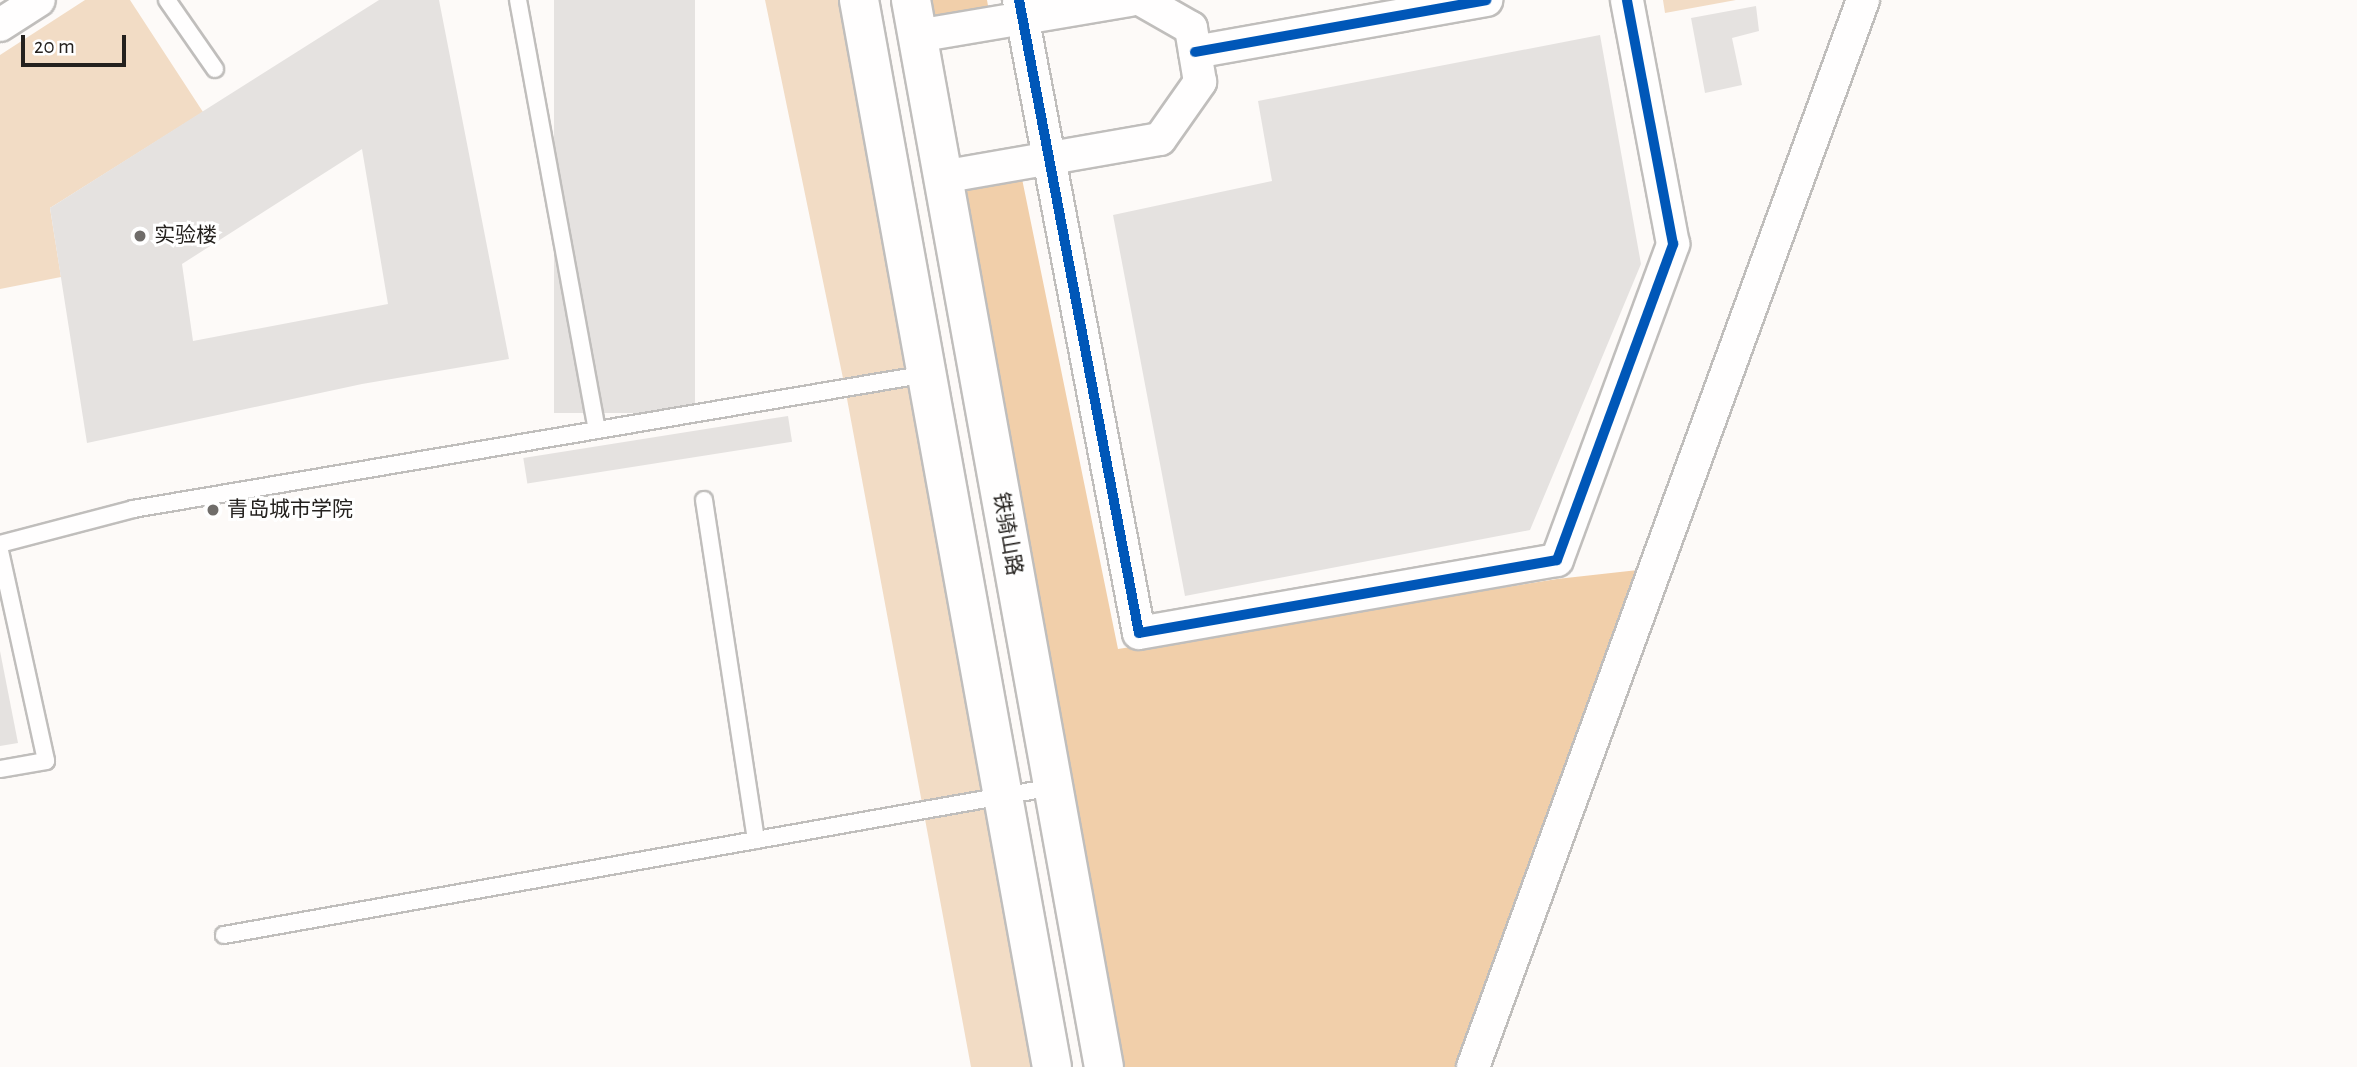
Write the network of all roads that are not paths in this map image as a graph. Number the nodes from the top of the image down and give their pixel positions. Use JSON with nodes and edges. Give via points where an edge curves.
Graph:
{"nodes":[{"id":1,"x":37,"y":0,"type":"edge"},
{"id":2,"x":167,"y":0,"type":"edge"},
{"id":3,"x":518,"y":0,"type":"edge"},
{"id":4,"x":859,"y":0,"type":"edge"},
{"id":5,"x":1019,"y":0,"type":"edge"},
{"id":6,"x":1130,"y":0,"type":"edge"},
{"id":7,"x":1142,"y":0,"type":"edge"},
{"id":8,"x":1486,"y":0,"type":"edge"},
{"id":9,"x":1627,"y":0,"type":"edge"},
{"id":10,"x":1863,"y":0,"type":"edge"},
{"id":11,"x":914,"y":18,"type":"edge"},
{"id":12,"x":0,"y":25,"type":"edge"},
{"id":13,"x":1195,"y":52,"type":"junction"},
{"id":14,"x":215,"y":69,"type":"dead end"},
{"id":15,"x":942,"y":177,"type":"junction"},
{"id":16,"x":927,"y":374,"type":"junction"},
{"id":17,"x":597,"y":430,"type":"junction"},
{"id":18,"x":704,"y":500,"type":"dead end"},
{"id":19,"x":0,"y":544,"type":"edge"},
{"id":20,"x":0,"y":551,"type":"edge"},
{"id":21,"x":0,"y":769,"type":"edge"},
{"id":22,"x":1053,"y":787,"type":"junction"},
{"id":23,"x":756,"y":840,"type":"junction"},
{"id":24,"x":224,"y":935,"type":"dead end"},
{"id":25,"x":1052,"y":1067,"type":"edge"},
{"id":26,"x":1104,"y":1067,"type":"edge"},
{"id":27,"x":1473,"y":1067,"type":"edge"}],
"edges":[{"from":1,"to":12,"type":"street"},
{"from":2,"to":14,"type":"lane"},
{"from":3,"to":17,"type":"lane"},
{"from":4,"to":16,"type":"main road"},
{"from":5,"to":9,"type":"street","via":[[1139,633],[1557,560],[1673,244]]},
{"from":6,"to":11,"type":"street"},
{"from":7,"to":13,"type":"street","via":[[1191,28]]},
{"from":8,"to":13,"type":"street"},
{"from":10,"to":27,"type":"street"},
{"from":11,"to":15,"type":"main road","name":"铁骑山路"},
{"from":13,"to":15,"type":"street","via":[[1200,82],[1160,139]]},
{"from":15,"to":22,"type":"main road","name":"铁骑山路"},
{"from":16,"to":17,"type":"lane"},
{"from":16,"to":25,"type":"main road"},
{"from":17,"to":19,"type":"lane","via":[[133,509]]},
{"from":18,"to":23,"type":"lane"},
{"from":20,"to":21,"type":"lane","via":[[46,761]]},
{"from":22,"to":23,"type":"lane"},
{"from":22,"to":26,"type":"main road","name":"铁骑山路"},
{"from":23,"to":24,"type":"lane"}]}
